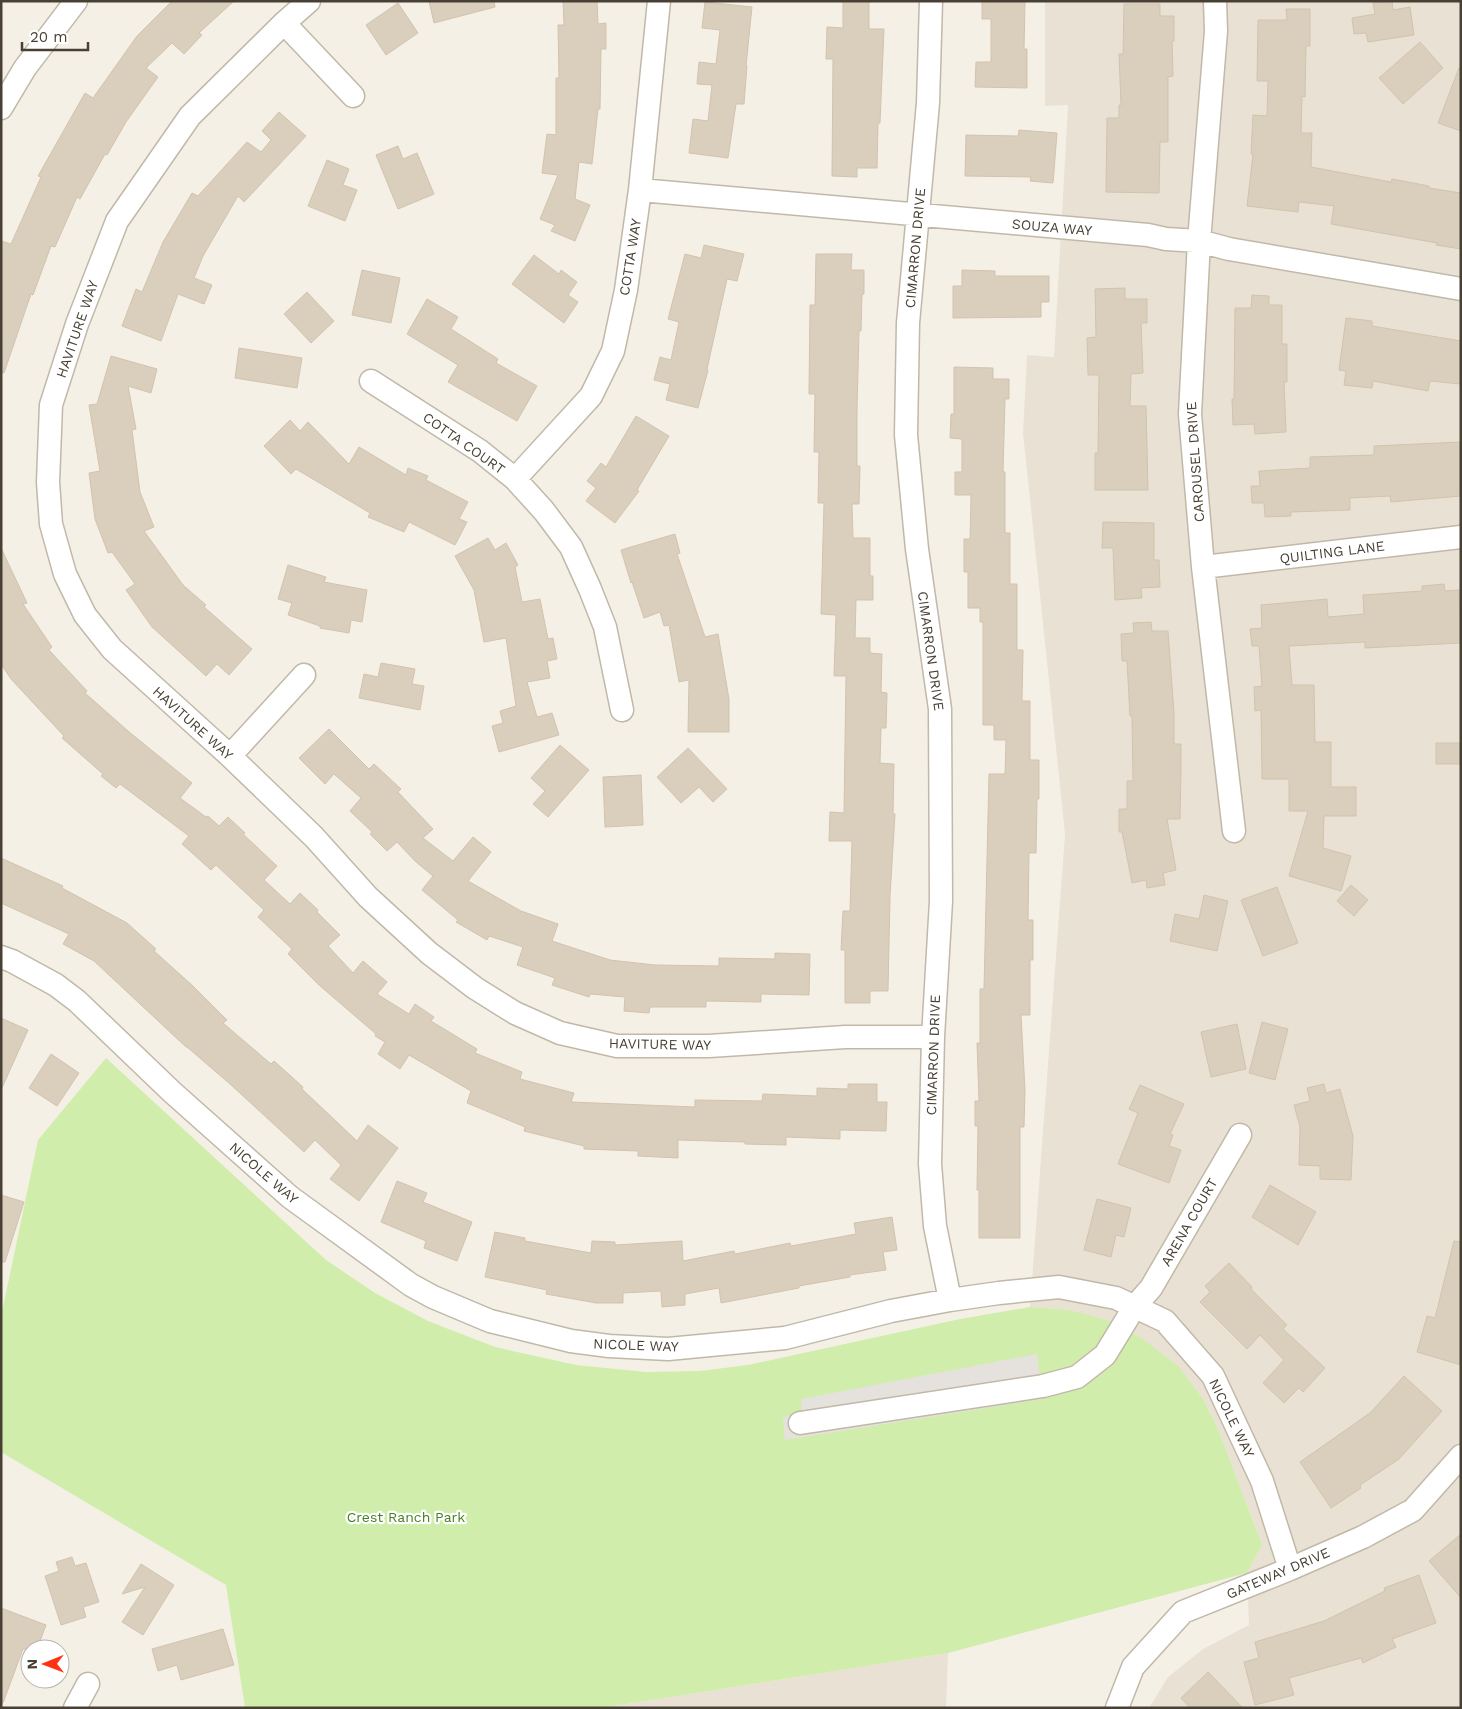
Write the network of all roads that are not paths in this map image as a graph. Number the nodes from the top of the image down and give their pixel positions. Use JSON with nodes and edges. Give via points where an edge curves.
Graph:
{"nodes":[{"id":1,"x":76,"y":1,"type":"edge"},
{"id":2,"x":309,"y":1,"type":"edge"},
{"id":3,"x":659,"y":1,"type":"edge"},
{"id":4,"x":930,"y":1,"type":"edge"},
{"id":5,"x":1215,"y":1,"type":"edge"},
{"id":6,"x":284,"y":23,"type":"junction"},
{"id":7,"x":353,"y":96,"type":"dead end"},
{"id":8,"x":1,"y":108,"type":"edge"},
{"id":9,"x":640,"y":190,"type":"junction"},
{"id":10,"x":917,"y":215,"type":"junction"},
{"id":11,"x":1199,"y":241,"type":"junction"},
{"id":12,"x":1461,"y":289,"type":"edge"},
{"id":13,"x":371,"y":381,"type":"dead end"},
{"id":14,"x":515,"y":479,"type":"junction"},
{"id":15,"x":1461,"y":537,"type":"edge"},
{"id":16,"x":1203,"y":567,"type":"junction"},
{"id":17,"x":304,"y":675,"type":"dead end"},
{"id":18,"x":622,"y":710,"type":"dead end"},
{"id":19,"x":230,"y":756,"type":"junction"},
{"id":20,"x":1234,"y":831,"type":"dead end"},
{"id":21,"x":1,"y":957,"type":"edge"},
{"id":22,"x":933,"y":1037,"type":"junction"},
{"id":23,"x":1240,"y":1135,"type":"dead end"},
{"id":24,"x":950,"y":1300,"type":"junction"},
{"id":25,"x":1135,"y":1306,"type":"junction"},
{"id":26,"x":800,"y":1423,"type":"dead end"},
{"id":27,"x":1461,"y":1456,"type":"edge"},
{"id":28,"x":1290,"y":1569,"type":"junction"},
{"id":29,"x":88,"y":1684,"type":"dead end"},
{"id":30,"x":75,"y":1708,"type":"edge"},
{"id":31,"x":1117,"y":1708,"type":"edge"}],
"edges":[{"from":1,"to":8,"type":"street","via":[[25,68]]},
{"from":2,"to":6,"type":"street","name":"HAVITURE WAY"},
{"from":3,"to":9,"type":"street","name":"COTTA WAY"},
{"from":4,"to":10,"type":"street","name":"CIMARRON DRIVE","via":[[928,103]]},
{"from":5,"to":11,"type":"street","name":"CAROUSEL DRIVE","via":[[1216,31]]},
{"from":6,"to":7,"type":"street"},
{"from":6,"to":19,"type":"street","name":"HAVITURE WAY","via":[[190,116],[117,221],[77,324],[51,405],[48,482],[51,524],[65,574],[85,615],[112,649]]},
{"from":9,"to":10,"type":"street","name":"SOUZA WAY"},
{"from":9,"to":14,"type":"street","name":"COTTA WAY","via":[[626,290],[613,350],[591,396]]},
{"from":10,"to":11,"type":"street","name":"SOUZA WAY"},
{"from":10,"to":22,"type":"street","name":"CIMARRON DRIVE","via":[[908,323],[906,435],[917,549],[940,709],[941,901]]},
{"from":11,"to":12,"type":"street","name":"SOUZA WAY"},
{"from":11,"to":16,"type":"street","name":"CAROUSEL DRIVE","via":[[1190,414]]},
{"from":13,"to":14,"type":"street","name":"COTTA COURT","via":[[480,451]]},
{"from":14,"to":18,"type":"street","name":"COTTA COURT","via":[[571,547],[605,628]]},
{"from":15,"to":16,"type":"street","name":"QUILTING LANE"},
{"from":16,"to":20,"type":"street","name":"CAROUSEL DRIVE"},
{"from":17,"to":19,"type":"street"},
{"from":19,"to":22,"type":"street","name":"HAVITURE WAY","via":[[429,953],[515,1013],[560,1033],[617,1046],[708,1046],[846,1036]]},
{"from":21,"to":24,"type":"street","name":"NICOLE WAY","via":[[56,985],[77,1001],[172,1092],[290,1197],[411,1285],[490,1321],[571,1341],[668,1349],[785,1338]]},
{"from":22,"to":24,"type":"street","name":"CIMARRON DRIVE","via":[[930,1164],[935,1226]]},
{"from":23,"to":25,"type":"street","name":"ARENA COURT","via":[[1151,1288]]},
{"from":24,"to":25,"type":"street","name":"NICOLE WAY","via":[[1059,1287],[1116,1298]]},
{"from":25,"to":26,"type":"street","name":"ARENA COURT","via":[[1105,1355],[1077,1377],[1043,1386]]},
{"from":25,"to":28,"type":"street","name":"NICOLE WAY","via":[[1165,1321],[1213,1376],[1262,1481]]},
{"from":27,"to":28,"type":"street","name":"GATEWAY DRIVE","via":[[1413,1510],[1363,1537]]},
{"from":28,"to":31,"type":"street","name":"GATEWAY DRIVE","via":[[1183,1612],[1133,1667]]},
{"from":29,"to":30,"type":"street"}]}
